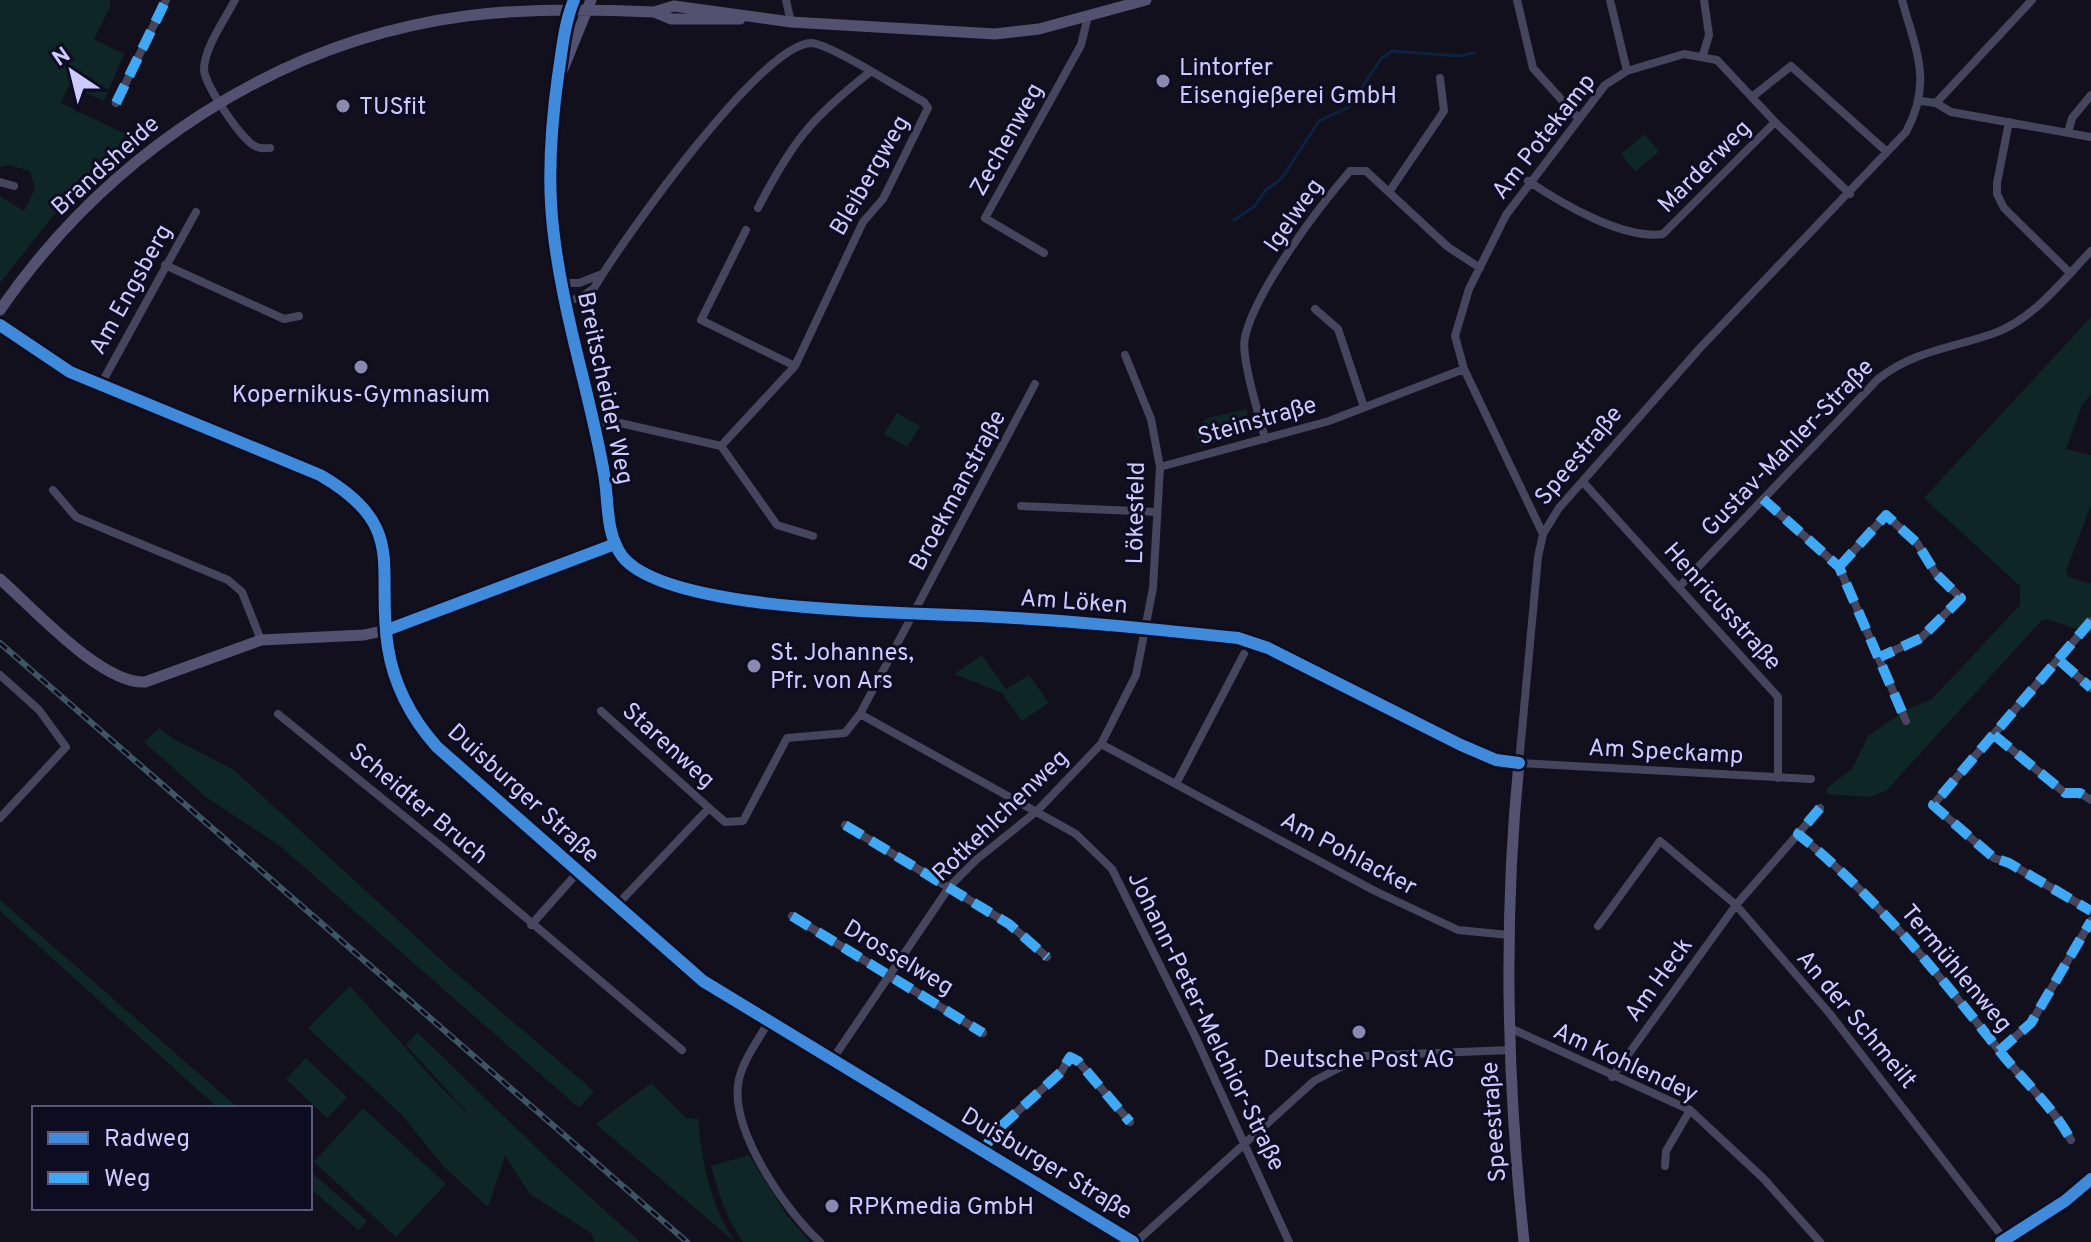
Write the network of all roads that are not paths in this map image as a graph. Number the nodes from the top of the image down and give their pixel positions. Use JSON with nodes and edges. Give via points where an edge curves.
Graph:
{"nodes":[{"id":1,"x":166,"y":0,"type":"edge"},
{"id":2,"x":235,"y":0,"type":"edge"},
{"id":3,"x":611,"y":0,"type":"edge"},
{"id":4,"x":786,"y":0,"type":"edge"},
{"id":5,"x":1146,"y":0,"type":"edge"},
{"id":6,"x":1517,"y":0,"type":"edge"},
{"id":7,"x":1610,"y":0,"type":"edge"},
{"id":8,"x":1704,"y":0,"type":"edge"},
{"id":9,"x":1902,"y":0,"type":"edge"},
{"id":10,"x":2032,"y":0,"type":"edge"},
{"id":11,"x":572,"y":5,"type":"edge"},
{"id":12,"x":589,"y":5,"type":"edge"},
{"id":13,"x":623,"y":10,"type":"junction"},
{"id":14,"x":1088,"y":16,"type":"junction"},
{"id":15,"x":791,"y":22,"type":"junction"},
{"id":16,"x":1703,"y":55,"type":"junction"},
{"id":17,"x":1627,"y":71,"type":"junction"},
{"id":18,"x":870,"y":72,"type":"junction"},
{"id":19,"x":1440,"y":78,"type":"dead end"},
{"id":20,"x":558,"y":80,"type":"junction"},
{"id":21,"x":2091,"y":95,"type":"edge"},
{"id":22,"x":1752,"y":97,"type":"junction"},
{"id":23,"x":1921,"y":101,"type":"junction"},
{"id":24,"x":219,"y":102,"type":"junction"},
{"id":25,"x":116,"y":103,"type":"dead end"},
{"id":26,"x":1936,"y":103,"type":"junction"},
{"id":27,"x":1578,"y":118,"type":"junction"},
{"id":28,"x":1775,"y":122,"type":"junction"},
{"id":29,"x":2009,"y":122,"type":"junction"},
{"id":30,"x":2068,"y":133,"type":"junction"},
{"id":31,"x":2091,"y":137,"type":"edge"},
{"id":32,"x":270,"y":148,"type":"dead end"},
{"id":33,"x":1887,"y":152,"type":"junction"},
{"id":34,"x":1528,"y":181,"type":"junction"},
{"id":35,"x":0,"y":182,"type":"edge"},
{"id":36,"x":14,"y":186,"type":"dead end"},
{"id":37,"x":1389,"y":192,"type":"junction"},
{"id":38,"x":1850,"y":194,"type":"junction"},
{"id":39,"x":758,"y":208,"type":"dead end"},
{"id":40,"x":196,"y":212,"type":"dead end"},
{"id":41,"x":746,"y":230,"type":"dead end"},
{"id":42,"x":2091,"y":251,"type":"edge"},
{"id":43,"x":1044,"y":253,"type":"dead end"},
{"id":44,"x":165,"y":265,"type":"junction"},
{"id":45,"x":1480,"y":268,"type":"junction"},
{"id":46,"x":603,"y":273,"type":"junction"},
{"id":47,"x":2070,"y":273,"type":"junction"},
{"id":48,"x":561,"y":283,"type":"junction"},
{"id":49,"x":565,"y":302,"type":"junction"},
{"id":50,"x":1315,"y":309,"type":"dead end"},
{"id":51,"x":0,"y":310,"type":"edge"},
{"id":52,"x":299,"y":316,"type":"dead end"},
{"id":53,"x":0,"y":325,"type":"edge"},
{"id":54,"x":1125,"y":355,"type":"dead end"},
{"id":55,"x":795,"y":366,"type":"junction"},
{"id":56,"x":1464,"y":369,"type":"junction"},
{"id":57,"x":1035,"y":384,"type":"dead end"},
{"id":58,"x":100,"y":386,"type":"junction"},
{"id":59,"x":1364,"y":407,"type":"junction"},
{"id":60,"x":593,"y":424,"type":"junction"},
{"id":61,"x":1265,"y":439,"type":"junction"},
{"id":62,"x":721,"y":446,"type":"junction"},
{"id":63,"x":1160,"y":467,"type":"junction"},
{"id":64,"x":1583,"y":482,"type":"junction"},
{"id":65,"x":53,"y":490,"type":"dead end"},
{"id":66,"x":1763,"y":499,"type":"junction"},
{"id":67,"x":1021,"y":506,"type":"dead end"},
{"id":68,"x":1157,"y":512,"type":"junction"},
{"id":69,"x":1543,"y":534,"type":"junction"},
{"id":70,"x":813,"y":536,"type":"dead end"},
{"id":71,"x":615,"y":544,"type":"junction"},
{"id":72,"x":1839,"y":567,"type":"junction"},
{"id":73,"x":0,"y":579,"type":"edge"},
{"id":74,"x":1679,"y":587,"type":"junction"},
{"id":75,"x":914,"y":615,"type":"junction"},
{"id":76,"x":2091,"y":621,"type":"edge"},
{"id":77,"x":1146,"y":629,"type":"junction"},
{"id":78,"x":387,"y":630,"type":"junction"},
{"id":79,"x":261,"y":640,"type":"junction"},
{"id":80,"x":1244,"y":654,"type":"dead end"},
{"id":81,"x":1880,"y":657,"type":"junction"},
{"id":82,"x":2060,"y":661,"type":"junction"},
{"id":83,"x":0,"y":675,"type":"edge"},
{"id":84,"x":2091,"y":688,"type":"edge"},
{"id":85,"x":601,"y":711,"type":"dead end"},
{"id":86,"x":278,"y":714,"type":"dead end"},
{"id":87,"x":860,"y":714,"type":"junction"},
{"id":88,"x":1906,"y":721,"type":"dead end"},
{"id":89,"x":1994,"y":735,"type":"junction"},
{"id":90,"x":1101,"y":744,"type":"junction"},
{"id":91,"x":1519,"y":763,"type":"junction"},
{"id":92,"x":1778,"y":778,"type":"junction"},
{"id":93,"x":1811,"y":779,"type":"dead end"},
{"id":94,"x":1176,"y":784,"type":"junction"},
{"id":95,"x":2091,"y":800,"type":"edge"},
{"id":96,"x":709,"y":808,"type":"junction"},
{"id":97,"x":1820,"y":808,"type":"dead end"},
{"id":98,"x":1037,"y":811,"type":"junction"},
{"id":99,"x":0,"y":818,"type":"edge"},
{"id":100,"x":845,"y":825,"type":"dead end"},
{"id":101,"x":1798,"y":834,"type":"junction"},
{"id":102,"x":579,"y":871,"type":"junction"},
{"id":103,"x":950,"y":886,"type":"junction"},
{"id":104,"x":617,"y":905,"type":"junction"},
{"id":105,"x":1736,"y":905,"type":"junction"},
{"id":106,"x":2091,"y":911,"type":"edge"},
{"id":107,"x":792,"y":916,"type":"dead end"},
{"id":108,"x":2091,"y":921,"type":"edge"},
{"id":109,"x":531,"y":925,"type":"junction"},
{"id":110,"x":1598,"y":926,"type":"dead end"},
{"id":111,"x":1509,"y":935,"type":"junction"},
{"id":112,"x":1047,"y":957,"type":"dead end"},
{"id":113,"x":888,"y":972,"type":"junction"},
{"id":114,"x":768,"y":1023,"type":"junction"},
{"id":115,"x":1510,"y":1028,"type":"junction"},
{"id":116,"x":983,"y":1033,"type":"dead end"},
{"id":117,"x":682,"y":1050,"type":"dead end"},
{"id":118,"x":1510,"y":1050,"type":"junction"},
{"id":119,"x":1999,"y":1051,"type":"junction"},
{"id":120,"x":832,"y":1060,"type":"junction"},
{"id":121,"x":1612,"y":1077,"type":"junction"},
{"id":122,"x":1690,"y":1110,"type":"junction"},
{"id":123,"x":1130,"y":1122,"type":"dead end"},
{"id":124,"x":2071,"y":1140,"type":"dead end"},
{"id":125,"x":1245,"y":1144,"type":"junction"},
{"id":126,"x":983,"y":1150,"type":"junction"},
{"id":127,"x":1665,"y":1166,"type":"dead end"},
{"id":128,"x":2091,"y":1179,"type":"edge"},
{"id":129,"x":2003,"y":1241,"type":"edge"},
{"id":130,"x":820,"y":1242,"type":"edge"},
{"id":131,"x":1134,"y":1242,"type":"edge"},
{"id":132,"x":1289,"y":1242,"type":"edge"},
{"id":133,"x":1524,"y":1242,"type":"edge"},
{"id":134,"x":1820,"y":1242,"type":"edge"}],
"edges":[{"from":1,"to":25,"type":"street"},
{"from":2,"to":24,"type":"street","via":[[204,71]]},
{"from":3,"to":13,"type":"street"},
{"from":4,"to":15,"type":"street"},
{"from":5,"to":14,"type":"street","name":"Brandsheide"},
{"from":6,"to":27,"type":"street","via":[[1533,68]]},
{"from":7,"to":17,"type":"street"},
{"from":8,"to":16,"type":"street","via":[[1709,35]]},
{"from":9,"to":23,"type":"street","via":[[1921,69]]},
{"from":10,"to":26,"type":"street"},
{"from":11,"to":12,"type":"street","name":"Brandsheide"},
{"from":11,"to":20,"type":"street","name":"Breitscheider Weg"},
{"from":11,"to":24,"type":"street","name":"Brandsheide","via":[[409,28],[320,55]]},
{"from":12,"to":13,"type":"street","name":"Brandsheide"},
{"from":12,"to":20,"type":"street","name":"Breitscheider Weg"},
{"from":13,"to":15,"type":"street","name":"Brandsheide","via":[[654,12],[674,6]]},
{"from":14,"to":15,"type":"street","name":"Brandsheide","via":[[995,34]]},
{"from":14,"to":43,"type":"street","name":"Zechenweg","via":[[1081,45],[985,218]]},
{"from":16,"to":17,"type":"street","name":"Am Potekamp","via":[[1684,54]]},
{"from":16,"to":22,"type":"street","via":[[1717,60]]},
{"from":17,"to":27,"type":"street","name":"Am Potekamp","via":[[1605,85]]},
{"from":18,"to":39,"type":"street","via":[[825,107],[789,149]]},
{"from":18,"to":46,"type":"street","name":"Bleibergweg","via":[[814,43],[789,52],[711,125]]},
{"from":18,"to":55,"type":"street","name":"Bleibergweg","via":[[924,102],[927,114],[883,199],[857,234]]},
{"from":19,"to":37,"type":"street","via":[[1444,111]]},
{"from":20,"to":48,"type":"street","name":"Breitscheider Weg","via":[[548,175]]},
{"from":21,"to":30,"type":"street","via":[[2072,118]]},
{"from":22,"to":28,"type":"street"},
{"from":22,"to":33,"type":"street","via":[[1791,66]]},
{"from":23,"to":26,"type":"street"},
{"from":23,"to":33,"type":"street","name":"Speestraße","via":[[1906,132]]},
{"from":24,"to":32,"type":"street","via":[[247,141]]},
{"from":24,"to":51,"type":"street","name":"Brandsheide","via":[[95,197]]},
{"from":26,"to":29,"type":"street","via":[[1951,112]]},
{"from":27,"to":34,"type":"street","name":"Am Potekamp"},
{"from":28,"to":34,"type":"street","name":"Marderweg","via":[[1663,234],[1651,236],[1613,225],[1563,204]]},
{"from":28,"to":38,"type":"street"},
{"from":29,"to":30,"type":"street"},
{"from":29,"to":47,"type":"street","via":[[1997,194],[2004,208]]},
{"from":30,"to":31,"type":"street"},
{"from":33,"to":38,"type":"street","name":"Speestraße"},
{"from":34,"to":45,"type":"street","name":"Am Potekamp"},
{"from":35,"to":36,"type":"street"},
{"from":37,"to":45,"type":"street","name":"Igelweg","via":[[1448,247]]},
{"from":37,"to":61,"type":"street","name":"Igelweg","via":[[1366,171],[1350,171],[1266,289],[1244,339]]},
{"from":38,"to":64,"type":"street","name":"Speestraße","via":[[1700,348]]},
{"from":40,"to":44,"type":"street","name":"Am Engsberg"},
{"from":41,"to":55,"type":"street","via":[[701,320]]},
{"from":42,"to":47,"type":"street","name":"Gustav-Mahler-Straße"},
{"from":44,"to":52,"type":"street","via":[[284,319]]},
{"from":44,"to":58,"type":"street","name":"Am Engsberg"},
{"from":45,"to":56,"type":"street","name":"Am Potekamp","via":[[1455,336]]},
{"from":46,"to":48,"type":"street","via":[[579,283]]},
{"from":46,"to":49,"type":"street","name":"Bleibergweg","via":[[594,288]]},
{"from":47,"to":66,"type":"street","name":"Gustav-Mahler-Straße","via":[[2017,322],[1893,367]]},
{"from":48,"to":49,"type":"street","name":"Breitscheider Weg"},
{"from":49,"to":60,"type":"street","name":"Breitscheider Weg"},
{"from":50,"to":59,"type":"street","via":[[1338,329]]},
{"from":53,"to":58,"type":"street","name":"Duisburger Straße","via":[[66,370]]},
{"from":54,"to":63,"type":"street","name":"Lökesfeld","via":[[1151,419]]},
{"from":55,"to":62,"type":"street","name":"Bleibergweg"},
{"from":56,"to":59,"type":"street","name":"Steinstraße"},
{"from":56,"to":69,"type":"street","name":"Am Potekamp"},
{"from":57,"to":75,"type":"street","name":"Broekmanstraße"},
{"from":58,"to":78,"type":"street","name":"Duisburger Straße","via":[[320,475],[352,496],[382,543]]},
{"from":59,"to":61,"type":"street","name":"Steinstraße"},
{"from":60,"to":62,"type":"street","via":[[620,423]]},
{"from":60,"to":71,"type":"street","name":"Breitscheider Weg"},
{"from":61,"to":63,"type":"street","name":"Steinstraße"},
{"from":62,"to":70,"type":"street","via":[[777,525]]},
{"from":63,"to":68,"type":"street","name":"Lökesfeld"},
{"from":64,"to":69,"type":"street","name":"Speestraße"},
{"from":64,"to":74,"type":"street","name":"Henricusstraße"},
{"from":65,"to":79,"type":"street","via":[[76,517],[228,580],[242,592]]},
{"from":66,"to":72,"type":"street"},
{"from":66,"to":74,"type":"street","name":"Gustav-Mahler-Straße"},
{"from":67,"to":68,"type":"street"},
{"from":68,"to":77,"type":"street","name":"Lökesfeld"},
{"from":69,"to":91,"type":"street","name":"Speestraße"},
{"from":71,"to":75,"type":"street","name":"Am Löken","via":[[632,566],[666,584],[777,605]]},
{"from":71,"to":78,"type":"street"},
{"from":72,"to":81,"type":"street"},
{"from":72,"to":81,"type":"street","via":[[1886,515],[1917,543],[1936,574],[1961,598],[1921,638]]},
{"from":73,"to":79,"type":"street","via":[[77,647],[116,676],[134,682],[163,677]]},
{"from":74,"to":92,"type":"street","name":"Henricusstraße","via":[[1778,697]]},
{"from":75,"to":77,"type":"street","name":"Am Löken"},
{"from":75,"to":87,"type":"street","name":"Broekmanstraße"},
{"from":76,"to":82,"type":"street"},
{"from":77,"to":90,"type":"street","name":"Rotkehlchenweg","via":[[1136,675]]},
{"from":77,"to":91,"type":"street","name":"Am Löken","via":[[1250,641],[1461,745]]},
{"from":78,"to":79,"type":"street"},
{"from":78,"to":102,"type":"street","name":"Duisburger Straße","via":[[399,685],[424,732]]},
{"from":80,"to":94,"type":"street"},
{"from":81,"to":88,"type":"street"},
{"from":82,"to":84,"type":"street"},
{"from":82,"to":89,"type":"street"},
{"from":83,"to":99,"type":"street","via":[[39,710],[65,743],[64,751]]},
{"from":85,"to":96,"type":"street","name":"Starenweg"},
{"from":86,"to":109,"type":"street","name":"Scheidter Bruch"},
{"from":87,"to":96,"type":"street","via":[[845,733],[787,738],[743,821],[725,822]]},
{"from":87,"to":98,"type":"street","name":"Johann-Peter-Melchior-Straße"},
{"from":89,"to":95,"type":"street","via":[[2065,793]]},
{"from":89,"to":106,"type":"street","via":[[1933,805],[1994,858]]},
{"from":90,"to":94,"type":"street","name":"Am Pohlacker"},
{"from":90,"to":98,"type":"street","name":"Rotkehlchenweg"},
{"from":91,"to":92,"type":"street","name":"Am Speckamp"},
{"from":91,"to":111,"type":"street","name":"Speestraße"},
{"from":92,"to":93,"type":"street","name":"Am Speckamp"},
{"from":94,"to":111,"type":"street","name":"Am Pohlacker","via":[[1458,930]]},
{"from":96,"to":104,"type":"street"},
{"from":97,"to":101,"type":"street"},
{"from":98,"to":103,"type":"street","name":"Rotkehlchenweg"},
{"from":98,"to":125,"type":"street","name":"Johann-Peter-Melchior-Straße","via":[[1076,834],[1112,869]]},
{"from":100,"to":103,"type":"street"},
{"from":101,"to":105,"type":"street"},
{"from":101,"to":119,"type":"street","name":"Termühlenweg","via":[[1892,919]]},
{"from":102,"to":104,"type":"street","name":"Duisburger Straße"},
{"from":102,"to":109,"type":"street"},
{"from":103,"to":112,"type":"street","via":[[1021,933]]},
{"from":103,"to":113,"type":"street","name":"Rotkehlchenweg"},
{"from":104,"to":114,"type":"street","name":"Duisburger Straße","via":[[703,981]]},
{"from":105,"to":110,"type":"street","name":"An der Schmeilt","via":[[1660,841]]},
{"from":105,"to":121,"type":"street","name":"Am Heck"},
{"from":105,"to":129,"type":"street","name":"An der Schmeilt","via":[[1877,1070]]},
{"from":107,"to":113,"type":"street","name":"Drosselweg"},
{"from":108,"to":119,"type":"street","via":[[2031,1023]]},
{"from":109,"to":117,"type":"street","name":"Scheidter Bruch"},
{"from":111,"to":115,"type":"street","name":"Speestraße"},
{"from":113,"to":116,"type":"street","name":"Drosselweg"},
{"from":113,"to":120,"type":"street","name":"Rotkehlchenweg"},
{"from":114,"to":120,"type":"street","name":"Duisburger Straße"},
{"from":114,"to":130,"type":"street","via":[[739,1079],[739,1099],[750,1142],[766,1173]]},
{"from":115,"to":118,"type":"street","name":"Speestraße"},
{"from":115,"to":121,"type":"street","name":"Am Kohlendey"},
{"from":118,"to":125,"type":"street","via":[[1362,1056],[1314,1081]]},
{"from":118,"to":133,"type":"street","name":"Speestraße"},
{"from":119,"to":124,"type":"street","name":"Termühlenweg","via":[[2060,1119]]},
{"from":120,"to":126,"type":"street","name":"Duisburger Straße"},
{"from":121,"to":122,"type":"street","name":"Am Kohlendey"},
{"from":122,"to":127,"type":"street","via":[[1666,1151]]},
{"from":122,"to":134,"type":"street","name":"Am Kohlendey","via":[[1764,1179]]},
{"from":123,"to":126,"type":"street","via":[[1070,1057]]},
{"from":125,"to":131,"type":"street"},
{"from":125,"to":132,"type":"street","name":"Johann-Peter-Melchior-Straße"},
{"from":126,"to":131,"type":"street","name":"Duisburger Straße"},
{"from":128,"to":129,"type":"street"}]}
